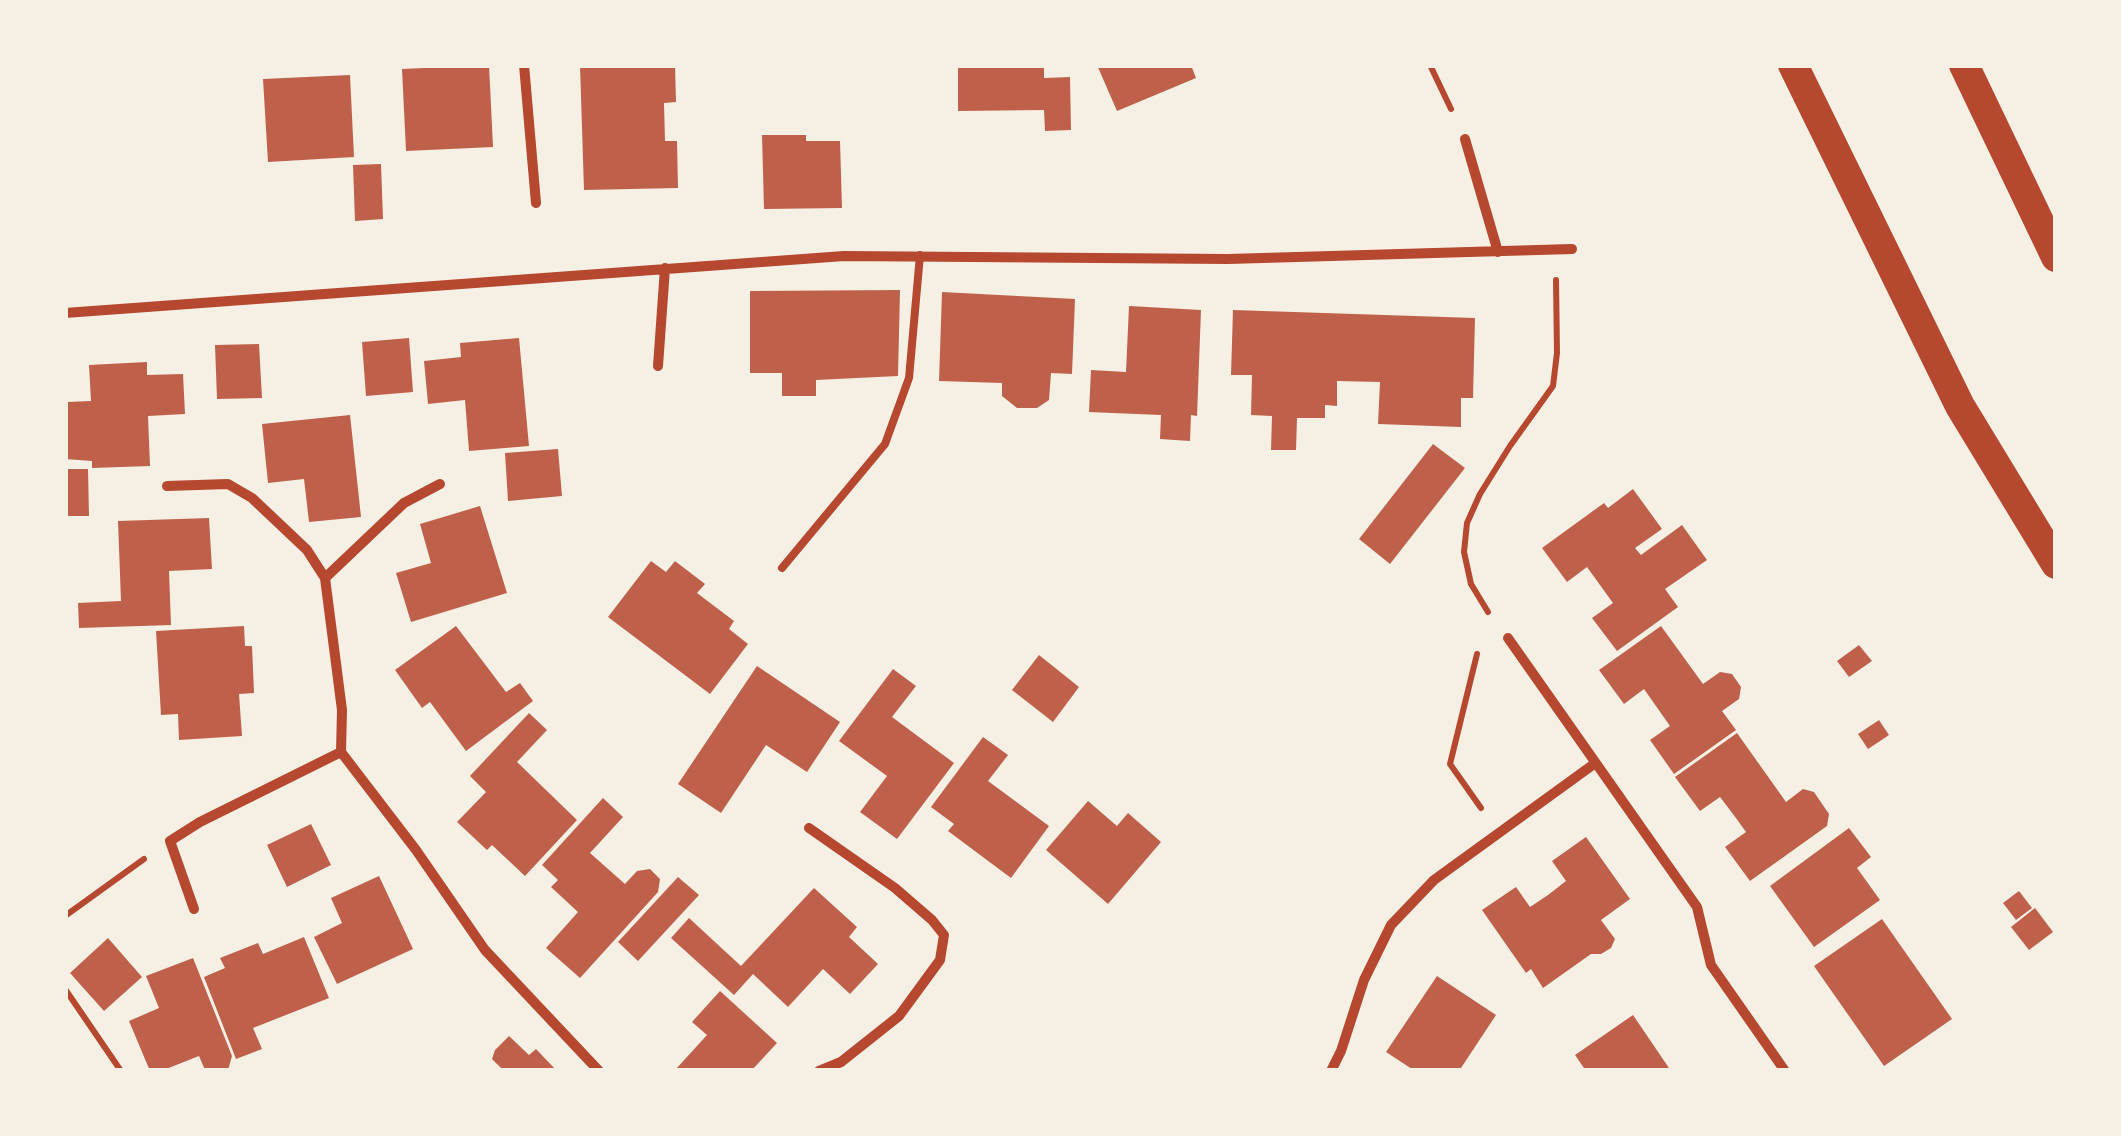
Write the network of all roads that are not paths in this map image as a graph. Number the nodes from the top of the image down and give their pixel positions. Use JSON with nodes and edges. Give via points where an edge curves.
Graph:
{"nodes":[{"id":1,"x":524,"y":65,"type":"edge"},
{"id":2,"x":1793,"y":65,"type":"edge"},
{"id":3,"x":1964,"y":65,"type":"edge"},
{"id":4,"x":1465,"y":139,"type":"road end"},
{"id":5,"x":536,"y":203,"type":"dead end"},
{"id":6,"x":1572,"y":249,"type":"dead end"},
{"id":7,"x":1498,"y":252,"type":"junction"},
{"id":8,"x":920,"y":255,"type":"junction"},
{"id":9,"x":2056,"y":257,"type":"edge"},
{"id":10,"x":665,"y":268,"type":"junction"},
{"id":11,"x":65,"y":313,"type":"edge"},
{"id":12,"x":658,"y":366,"type":"dead end"},
{"id":13,"x":440,"y":484,"type":"dead end"},
{"id":14,"x":166,"y":486,"type":"dead end"},
{"id":15,"x":2056,"y":564,"type":"edge"},
{"id":16,"x":782,"y":568,"type":"dead end"},
{"id":17,"x":325,"y":578,"type":"junction"},
{"id":18,"x":1508,"y":638,"type":"road end"},
{"id":19,"x":341,"y":752,"type":"junction"},
{"id":20,"x":1594,"y":764,"type":"junction"},
{"id":21,"x":810,"y":828,"type":"dead end"},
{"id":22,"x":194,"y":909,"type":"dead end"},
{"id":23,"x":599,"y":1071,"type":"edge"},
{"id":24,"x":819,"y":1071,"type":"edge"},
{"id":25,"x":1331,"y":1071,"type":"edge"},
{"id":26,"x":1785,"y":1071,"type":"edge"}],
"edges":[{"from":1,"to":5,"type":"street"},
{"from":2,"to":15,"type":"highway","via":[[1960,406]]},
{"from":3,"to":9,"type":"highway"},
{"from":4,"to":7,"type":"street"},
{"from":6,"to":7,"type":"street"},
{"from":7,"to":8,"type":"street","via":[[1228,260]]},
{"from":8,"to":10,"type":"street"},
{"from":8,"to":16,"type":"lane","via":[[909,378],[885,444]]},
{"from":10,"to":11,"type":"street"},
{"from":10,"to":12,"type":"street"},
{"from":13,"to":17,"type":"street","via":[[404,502]]},
{"from":14,"to":17,"type":"street","via":[[228,484],[242,492],[307,550]]},
{"from":17,"to":19,"type":"street"},
{"from":18,"to":20,"type":"street"},
{"from":19,"to":22,"type":"street","via":[[170,841]]},
{"from":19,"to":23,"type":"street","via":[[484,950]]},
{"from":20,"to":25,"type":"street","via":[[1434,880],[1391,925]]},
{"from":20,"to":26,"type":"street","via":[[1697,907],[1711,965]]},
{"from":21,"to":24,"type":"street","via":[[895,888],[944,935],[940,960],[899,1016],[841,1062]]}]}
